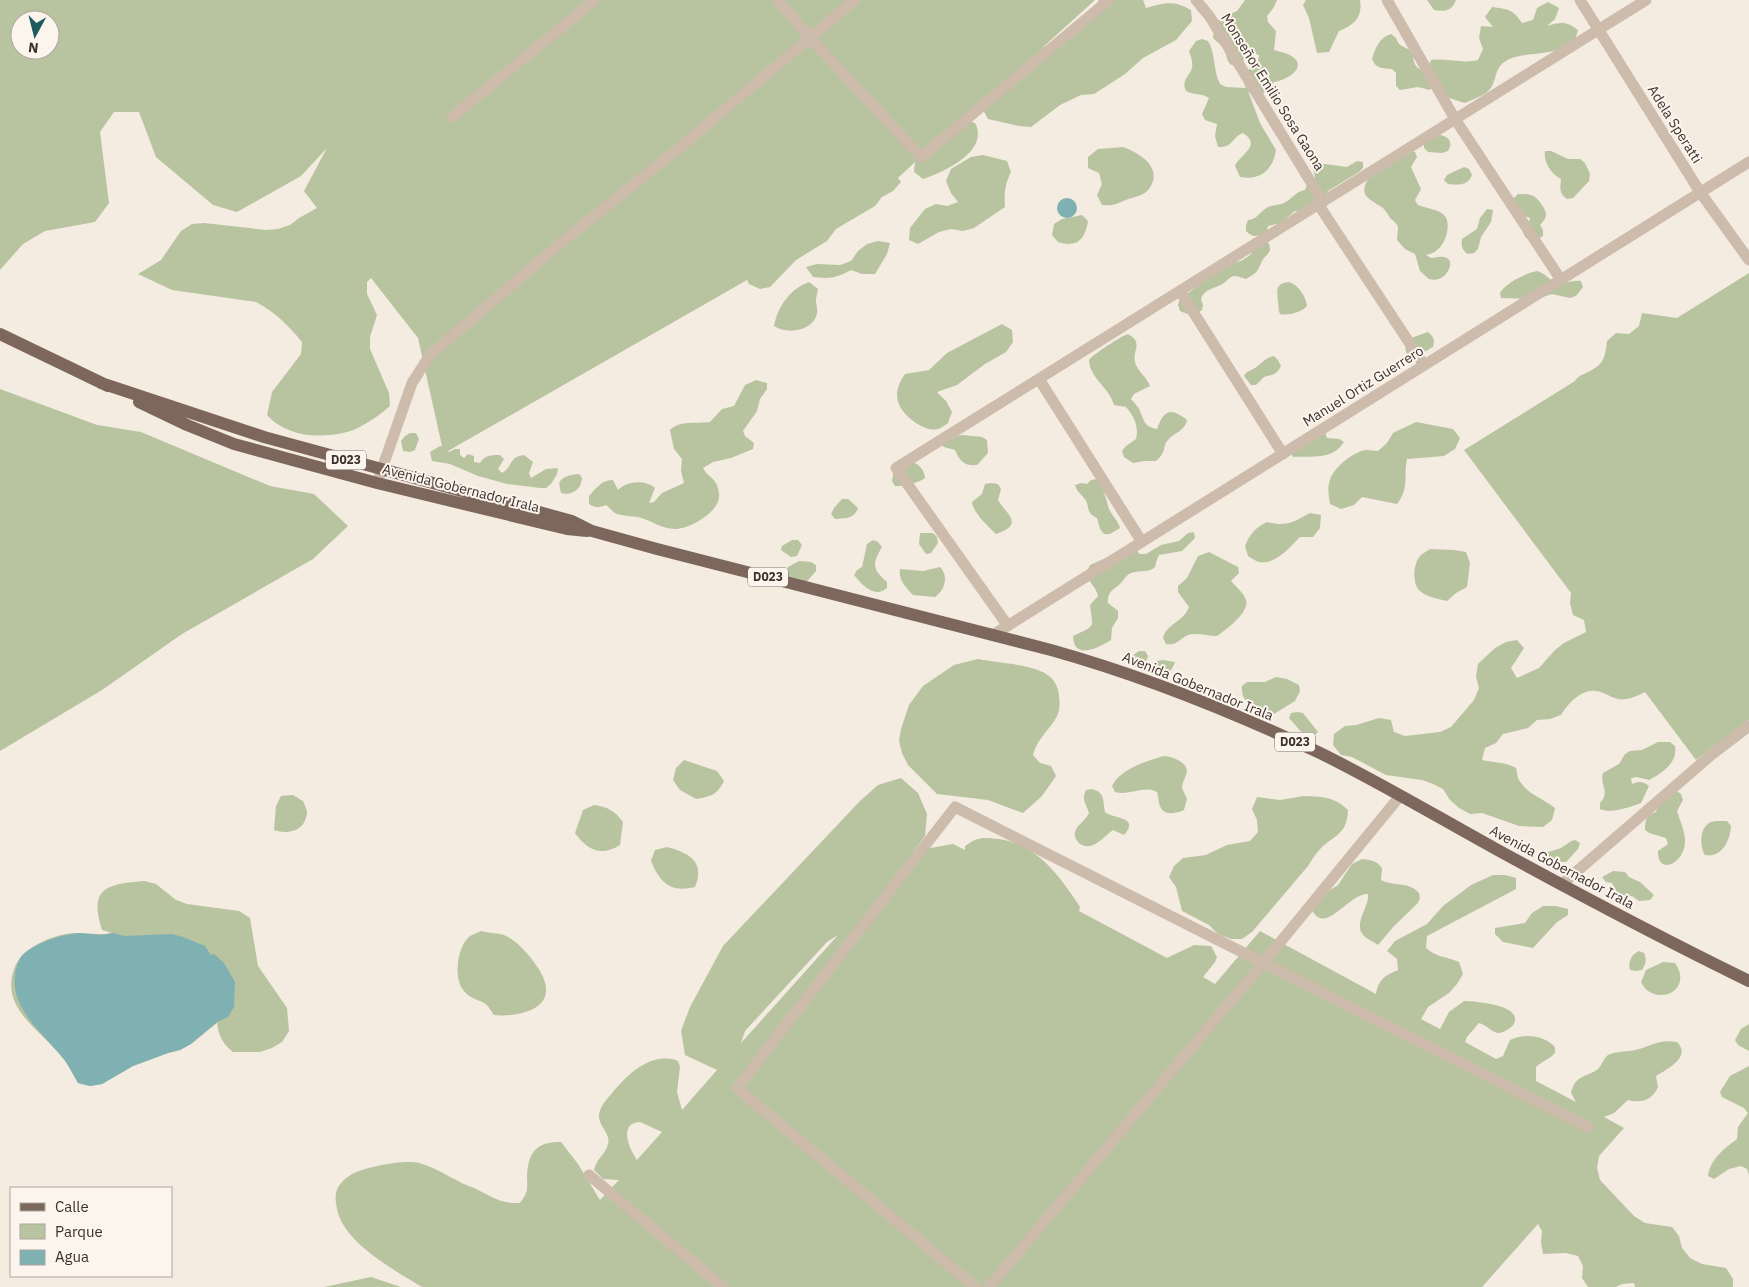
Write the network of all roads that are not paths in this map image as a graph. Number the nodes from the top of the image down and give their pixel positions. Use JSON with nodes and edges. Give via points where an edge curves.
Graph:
{"nodes":[{"id":1,"x":595,"y":0,"type":"edge"},
{"id":2,"x":778,"y":0,"type":"edge"},
{"id":3,"x":855,"y":0,"type":"edge"},
{"id":4,"x":1109,"y":0,"type":"edge"},
{"id":5,"x":1196,"y":0,"type":"edge"},
{"id":6,"x":1387,"y":0,"type":"edge"},
{"id":7,"x":1580,"y":0,"type":"edge"},
{"id":8,"x":1646,"y":0,"type":"edge"},
{"id":9,"x":1598,"y":30,"type":"junction"},
{"id":10,"x":810,"y":38,"type":"junction"},
{"id":11,"x":452,"y":118,"type":"dead end"},
{"id":12,"x":1455,"y":119,"type":"junction"},
{"id":13,"x":1749,"y":162,"type":"edge"},
{"id":14,"x":1700,"y":192,"type":"junction"},
{"id":15,"x":1321,"y":203,"type":"junction"},
{"id":16,"x":1749,"y":260,"type":"edge"},
{"id":17,"x":1561,"y":280,"type":"junction"},
{"id":18,"x":1180,"y":291,"type":"junction"},
{"id":19,"x":0,"y":334,"type":"edge"},
{"id":20,"x":1424,"y":365,"type":"junction"},
{"id":21,"x":1039,"y":379,"type":"junction"},
{"id":22,"x":101,"y":382,"type":"junction"},
{"id":23,"x":1283,"y":454,"type":"junction"},
{"id":24,"x":383,"y":470,"type":"junction"},
{"id":25,"x":377,"y":483,"type":"junction"},
{"id":26,"x":592,"y":531,"type":"junction"},
{"id":27,"x":1142,"y":542,"type":"junction"},
{"id":28,"x":1008,"y":626,"type":"junction"},
{"id":29,"x":993,"y":635,"type":"junction"},
{"id":30,"x":1749,"y":726,"type":"edge"},
{"id":31,"x":1400,"y":796,"type":"junction"},
{"id":32,"x":1561,"y":885,"type":"junction"},
{"id":33,"x":1264,"y":962,"type":"junction"},
{"id":34,"x":1749,"y":981,"type":"edge"},
{"id":35,"x":1588,"y":1126,"type":"dead end"},
{"id":36,"x":590,"y":1175,"type":"dead end"},
{"id":37,"x":723,"y":1287,"type":"edge"},
{"id":38,"x":975,"y":1287,"type":"edge"},
{"id":39,"x":989,"y":1287,"type":"edge"}],
"edges":[{"from":1,"to":11,"type":"street"},
{"from":2,"to":10,"type":"street"},
{"from":3,"to":10,"type":"street"},
{"from":4,"to":10,"type":"street","via":[[921,157]]},
{"from":5,"to":15,"type":"street","name":"Monseñor Emilio Sosa Gaona","via":[[1210,17]]},
{"from":6,"to":12,"type":"street"},
{"from":7,"to":9,"type":"street","name":"Adela Speratti"},
{"from":8,"to":9,"type":"street"},
{"from":9,"to":12,"type":"street"},
{"from":9,"to":14,"type":"street","name":"Adela Speratti"},
{"from":10,"to":24,"type":"street","via":[[430,355],[412,383]]},
{"from":12,"to":15,"type":"street"},
{"from":12,"to":17,"type":"street"},
{"from":13,"to":14,"type":"street","name":"Manuel Ortiz Guerrero"},
{"from":14,"to":16,"type":"street","name":"Adela Speratti"},
{"from":14,"to":17,"type":"street","name":"Manuel Ortiz Guerrero"},
{"from":15,"to":18,"type":"street"},
{"from":15,"to":20,"type":"street","name":"Monseñor Emilio Sosa Gaona"},
{"from":17,"to":20,"type":"street","name":"Manuel Ortiz Guerrero"},
{"from":18,"to":21,"type":"street"},
{"from":18,"to":23,"type":"street"},
{"from":19,"to":22,"type":"main road","name":"Avenida Gobernador Irala","number":"D023"},
{"from":20,"to":23,"type":"street","name":"Manuel Ortiz Guerrero"},
{"from":21,"to":27,"type":"street"},
{"from":21,"to":28,"type":"street","via":[[896,468]]},
{"from":22,"to":24,"type":"main road","name":"Avenida Gobernador Irala","number":"D023","via":[[264,437]]},
{"from":22,"to":25,"type":"main road","name":"Avenida Gobernador Irala","number":"D023","via":[[187,425],[234,444]]},
{"from":23,"to":27,"type":"street","name":"Manuel Ortiz Guerrero"},
{"from":24,"to":25,"type":"street"},
{"from":24,"to":26,"type":"main road","name":"Avenida Gobernador Irala","number":"D023","via":[[572,521]]},
{"from":25,"to":26,"type":"main road","name":"Avenida Gobernador Irala","number":"D023","via":[[567,529]]},
{"from":26,"to":29,"type":"main road","name":"Avenida Gobernador Irala","number":"D023"},
{"from":27,"to":28,"type":"street","name":"Manuel Ortiz Guerrero"},
{"from":28,"to":29,"type":"street","name":"Manuel Ortiz Guerrero"},
{"from":29,"to":31,"type":"main road","name":"Avenida Gobernador Irala","number":"D023","via":[[1109,666],[1178,691],[1321,754]]},
{"from":30,"to":32,"type":"street"},
{"from":31,"to":32,"type":"main road","name":"Avenida Gobernador Irala","number":"D023"},
{"from":31,"to":33,"type":"street"},
{"from":32,"to":34,"type":"main road","name":"Avenida Gobernador Irala","number":"D023"},
{"from":33,"to":35,"type":"street"},
{"from":33,"to":38,"type":"street","via":[[955,807],[737,1088]]},
{"from":33,"to":39,"type":"street"},
{"from":36,"to":37,"type":"street"}]}
